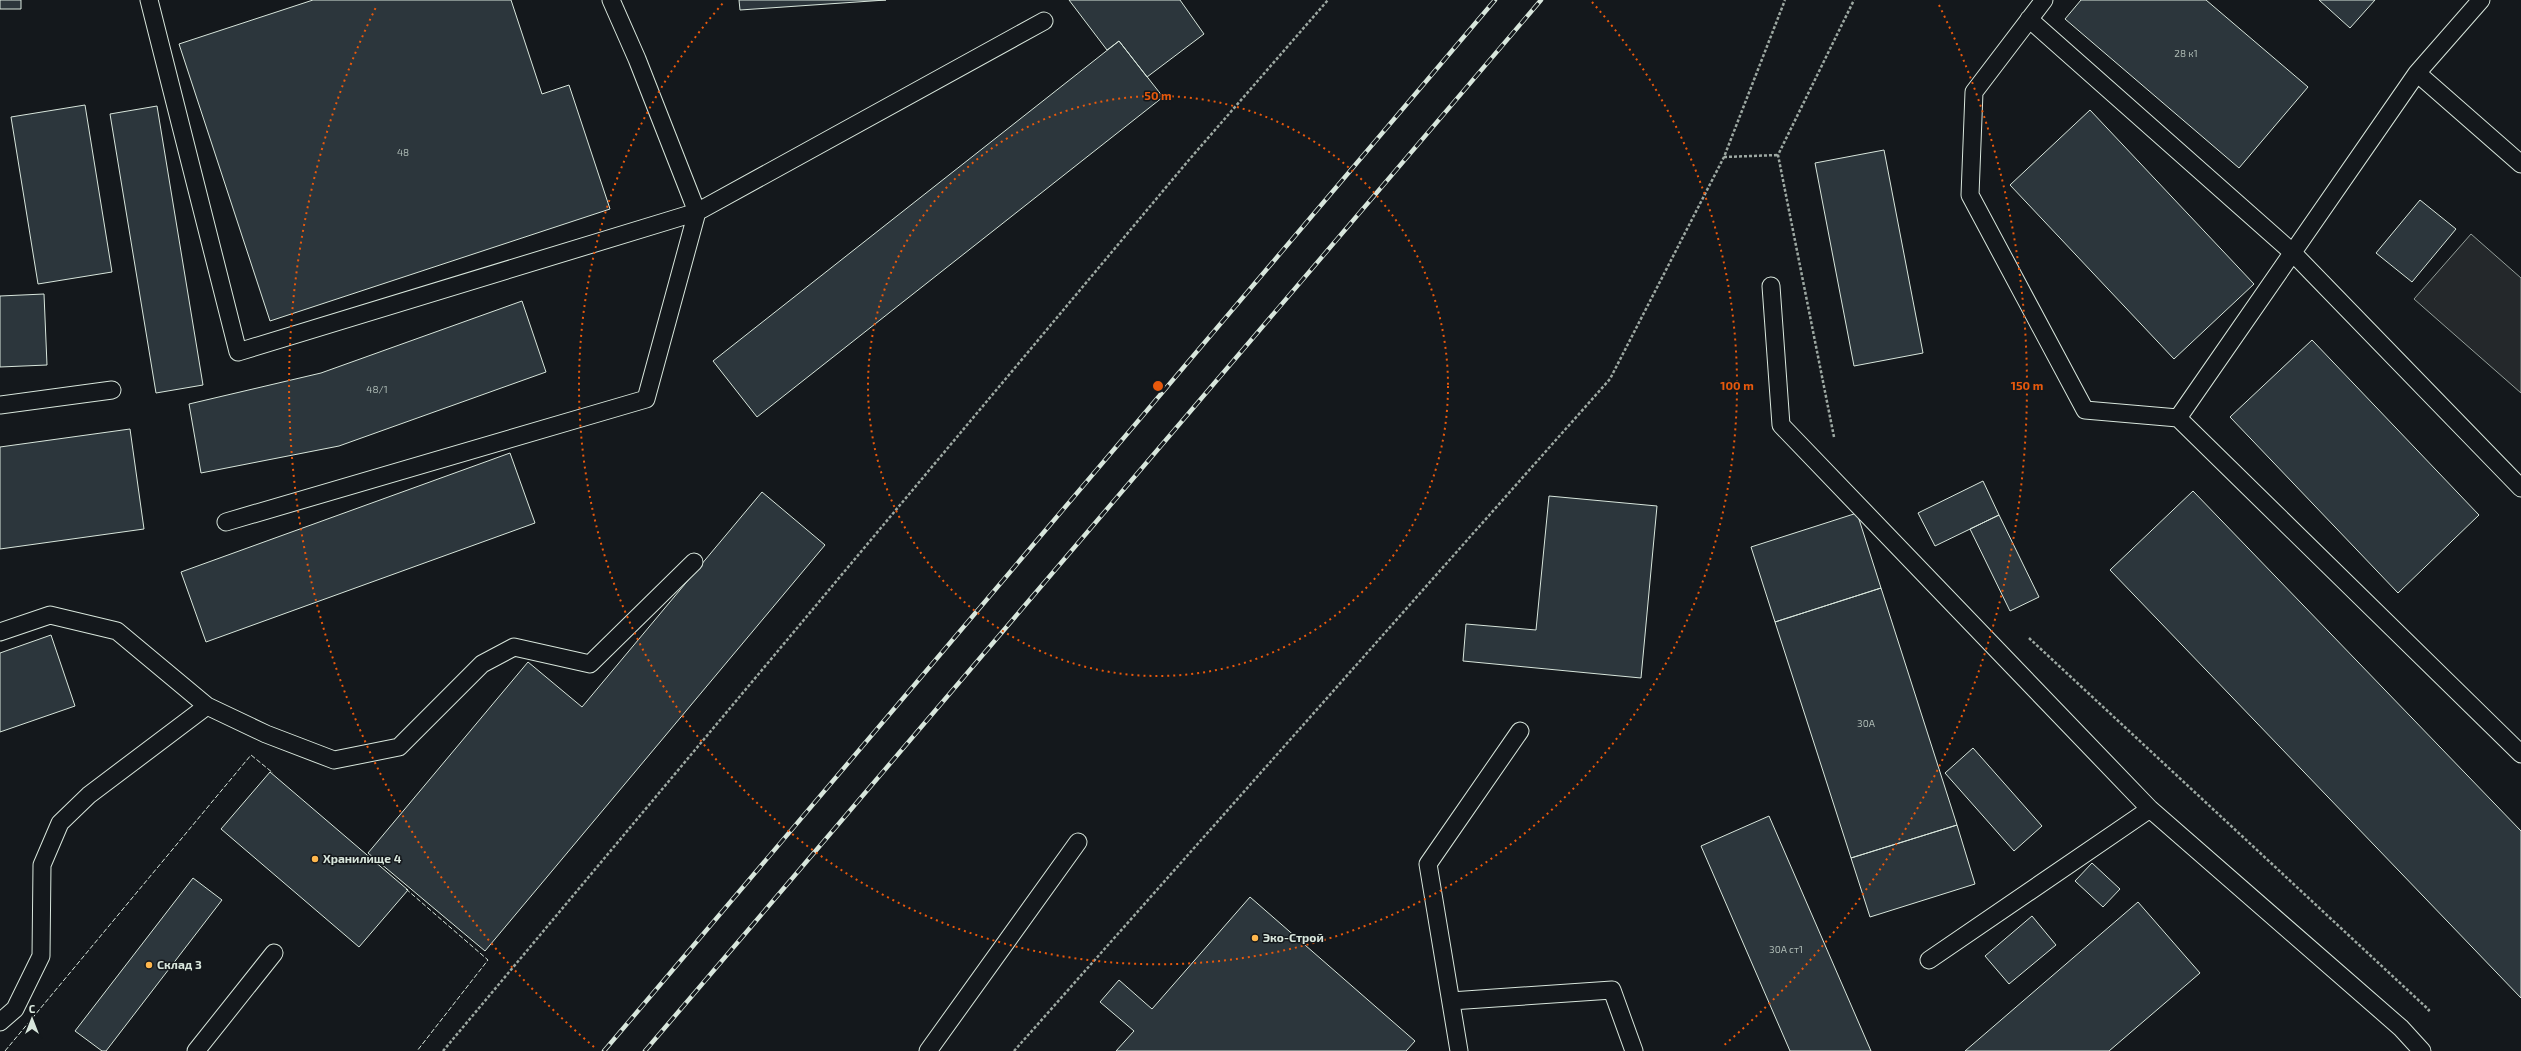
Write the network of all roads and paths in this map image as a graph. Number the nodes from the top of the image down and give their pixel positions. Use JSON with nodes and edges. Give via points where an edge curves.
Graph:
{"nodes":[{"id":1,"x":149,"y":0,"type":"edge"},
{"id":2,"x":611,"y":0,"type":"edge"},
{"id":3,"x":1328,"y":0,"type":"edge"},
{"id":4,"x":1785,"y":0,"type":"edge"},
{"id":5,"x":1854,"y":0,"type":"edge"},
{"id":6,"x":2044,"y":0,"type":"edge"},
{"id":7,"x":2481,"y":0,"type":"edge"},
{"id":8,"x":2029,"y":19,"type":"junction"},
{"id":9,"x":1044,"y":21,"type":"dead end"},
{"id":10,"x":2417,"y":73,"type":"junction"},
{"id":11,"x":1778,"y":155,"type":"junction"},
{"id":12,"x":1724,"y":157,"type":"junction"},
{"id":13,"x":2521,"y":164,"type":"edge"},
{"id":14,"x":697,"y":212,"type":"junction"},
{"id":15,"x":2292,"y":252,"type":"junction"},
{"id":16,"x":1771,"y":286,"type":"dead end"},
{"id":17,"x":112,"y":390,"type":"dead end"},
{"id":18,"x":0,"y":405,"type":"edge"},
{"id":19,"x":2178,"y":418,"type":"junction"},
{"id":20,"x":1836,"y":445,"type":"dead end"},
{"id":21,"x":2521,"y":488,"type":"edge"},
{"id":22,"x":226,"y":522,"type":"dead end"},
{"id":23,"x":694,"y":562,"type":"dead end"},
{"id":24,"x":0,"y":632,"type":"edge"},
{"id":25,"x":2026,"y":635,"type":"dead end"},
{"id":26,"x":207,"y":706,"type":"junction"},
{"id":27,"x":1520,"y":731,"type":"dead end"},
{"id":28,"x":2521,"y":754,"type":"edge"},
{"id":29,"x":2150,"y":809,"type":"junction"},
{"id":30,"x":1078,"y":842,"type":"dead end"},
{"id":31,"x":274,"y":953,"type":"dead end"},
{"id":32,"x":1929,"y":960,"type":"dead end"},
{"id":33,"x":1451,"y":1001,"type":"junction"},
{"id":34,"x":0,"y":1022,"type":"edge"},
{"id":35,"x":2407,"y":1033,"type":"junction"},
{"id":36,"x":196,"y":1051,"type":"edge"},
{"id":37,"x":443,"y":1051,"type":"edge"},
{"id":38,"x":928,"y":1051,"type":"edge"},
{"id":39,"x":1014,"y":1051,"type":"edge"},
{"id":40,"x":1459,"y":1051,"type":"edge"},
{"id":41,"x":1634,"y":1051,"type":"edge"},
{"id":42,"x":2422,"y":1051,"type":"edge"}],
"edges":[{"from":1,"to":14,"type":"lane","via":[[238,352]]},
{"from":2,"to":14,"type":"lane"},
{"from":3,"to":37,"type":"path","via":[[1188,161]]},
{"from":4,"to":12,"type":"path"},
{"from":5,"to":11,"type":"path"},
{"from":6,"to":8,"type":"lane"},
{"from":7,"to":10,"type":"lane"},
{"from":8,"to":15,"type":"lane"},
{"from":8,"to":19,"type":"lane","via":[[1974,92],[1970,195],[2085,410]]},
{"from":9,"to":14,"type":"lane"},
{"from":10,"to":13,"type":"lane"},
{"from":10,"to":15,"type":"lane"},
{"from":11,"to":12,"type":"path"},
{"from":11,"to":20,"type":"path"},
{"from":12,"to":39,"type":"path","via":[[1610,379]]},
{"from":14,"to":22,"type":"lane","via":[[646,399]]},
{"from":15,"to":19,"type":"lane"},
{"from":15,"to":21,"type":"lane"},
{"from":16,"to":29,"type":"lane","via":[[1780,425]]},
{"from":17,"to":18,"type":"lane"},
{"from":19,"to":28,"type":"lane"},
{"from":23,"to":26,"type":"lane","via":[[590,664],[514,647],[482,664],[399,747],[334,760],[266,734]]},
{"from":24,"to":26,"type":"lane","via":[[50,615],[117,631]]},
{"from":25,"to":35,"type":"path","via":[[2429,1010]]},
{"from":26,"to":34,"type":"lane","via":[[89,794],[60,823],[42,866],[41,956],[15,1009]]},
{"from":27,"to":33,"type":"lane","via":[[1428,864]]},
{"from":29,"to":32,"type":"lane"},
{"from":29,"to":35,"type":"lane"},
{"from":30,"to":38,"type":"lane"},
{"from":31,"to":36,"type":"lane"},
{"from":33,"to":40,"type":"lane"},
{"from":33,"to":41,"type":"lane","via":[[1612,990]]},
{"from":35,"to":42,"type":"lane"}]}
